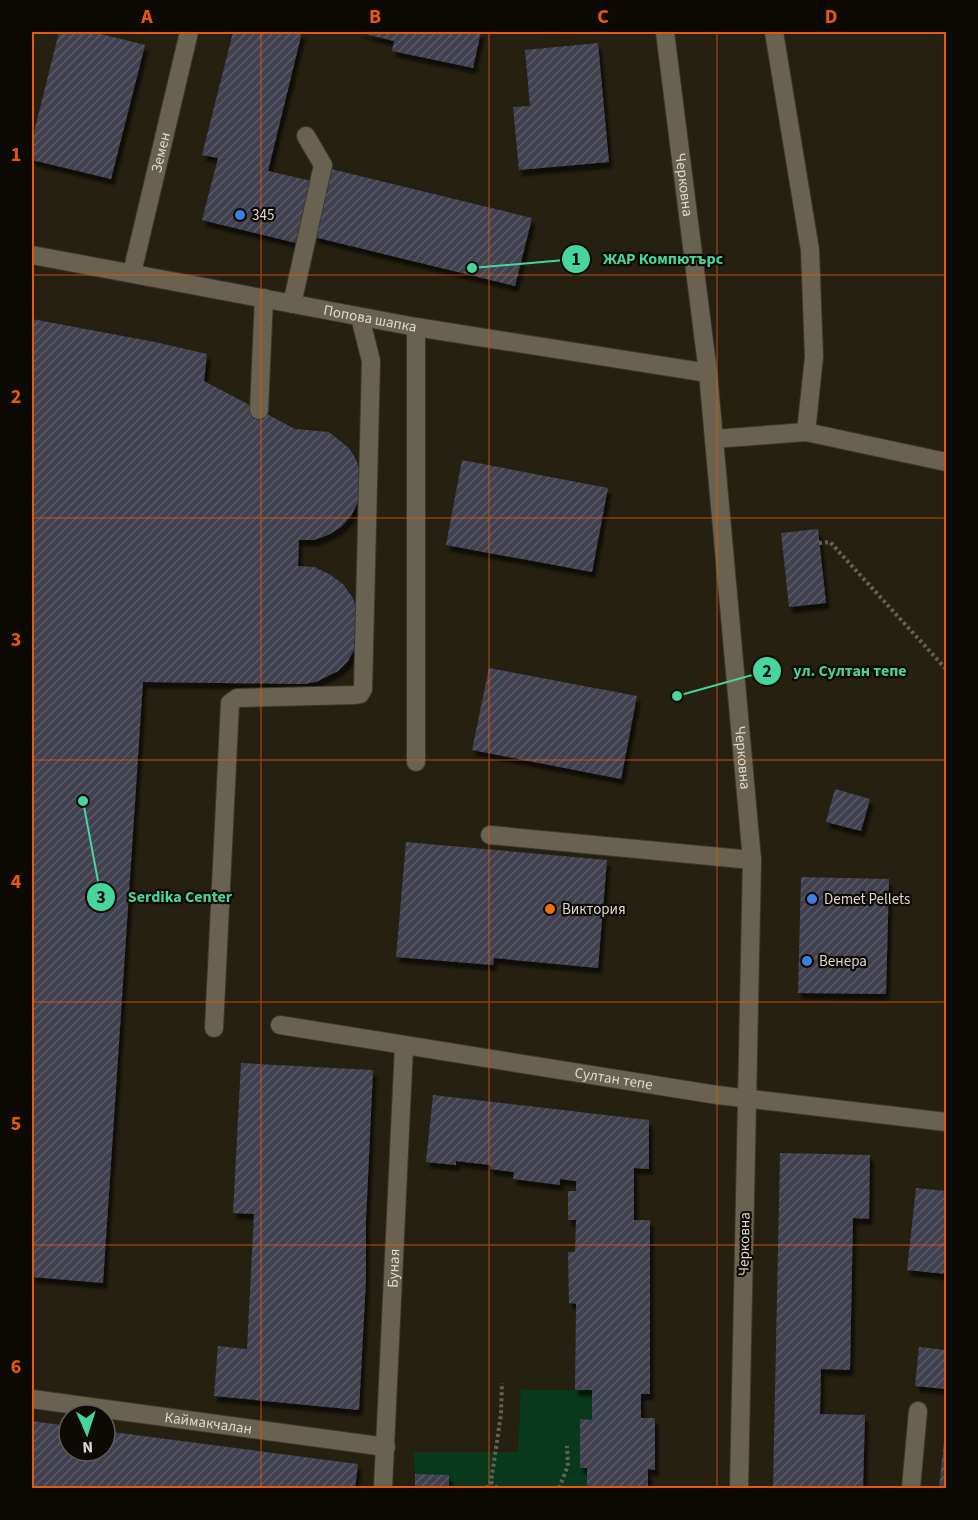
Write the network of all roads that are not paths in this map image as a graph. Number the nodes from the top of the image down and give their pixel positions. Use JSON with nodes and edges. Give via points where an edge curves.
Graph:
{"nodes":[{"id":1,"x":189,"y":32,"type":"edge"},
{"id":2,"x":665,"y":32,"type":"edge"},
{"id":3,"x":774,"y":32,"type":"edge"},
{"id":4,"x":306,"y":136,"type":"dead end"},
{"id":5,"x":32,"y":255,"type":"edge"},
{"id":6,"x":132,"y":273,"type":"junction"},
{"id":7,"x":264,"y":298,"type":"junction"},
{"id":8,"x":292,"y":304,"type":"junction"},
{"id":9,"x":360,"y":317,"type":"junction"},
{"id":10,"x":416,"y":327,"type":"junction"},
{"id":11,"x":708,"y":373,"type":"junction"},
{"id":12,"x":259,"y":410,"type":"dead end"},
{"id":13,"x":806,"y":432,"type":"junction"},
{"id":14,"x":714,"y":439,"type":"junction"},
{"id":15,"x":946,"y":462,"type":"edge"},
{"id":16,"x":416,"y":762,"type":"dead end"},
{"id":17,"x":490,"y":835,"type":"dead end"},
{"id":18,"x":752,"y":860,"type":"junction"},
{"id":19,"x":280,"y":1025,"type":"dead end"},
{"id":20,"x":214,"y":1028,"type":"dead end"},
{"id":21,"x":404,"y":1046,"type":"junction"},
{"id":22,"x":747,"y":1098,"type":"junction"},
{"id":23,"x":946,"y":1122,"type":"edge"},
{"id":24,"x":32,"y":1399,"type":"edge"},
{"id":25,"x":918,"y":1411,"type":"dead end"},
{"id":26,"x":386,"y":1447,"type":"junction"},
{"id":27,"x":383,"y":1488,"type":"edge"},
{"id":28,"x":739,"y":1488,"type":"edge"},
{"id":29,"x":911,"y":1488,"type":"edge"}],
"edges":[{"from":1,"to":6,"type":"street","name":"Земен"},
{"from":2,"to":11,"type":"street","name":"Черковна"},
{"from":3,"to":13,"type":"street","via":[[810,250],[814,357]]},
{"from":4,"to":8,"type":"street","via":[[323,165]]},
{"from":5,"to":6,"type":"street","name":"Попова шапка"},
{"from":6,"to":7,"type":"street","name":"Попова шапка"},
{"from":7,"to":8,"type":"street","name":"Попова шапка"},
{"from":7,"to":12,"type":"street"},
{"from":8,"to":9,"type":"street","name":"Попова шапка"},
{"from":9,"to":10,"type":"street","name":"Попова шапка"},
{"from":9,"to":20,"type":"street","via":[[371,361],[363,689],[354,695],[237,698],[230,704]]},
{"from":10,"to":11,"type":"street","name":"Попова шапка"},
{"from":10,"to":16,"type":"street"},
{"from":11,"to":14,"type":"street","name":"Черковна"},
{"from":13,"to":14,"type":"street"},
{"from":13,"to":15,"type":"street"},
{"from":14,"to":18,"type":"street","name":"Черковна"},
{"from":17,"to":18,"type":"street"},
{"from":18,"to":22,"type":"street","name":"Черковна"},
{"from":19,"to":21,"type":"street","name":"Султан тепе"},
{"from":21,"to":22,"type":"street","name":"Султан тепе"},
{"from":21,"to":26,"type":"street","name":"Буная"},
{"from":22,"to":23,"type":"street","name":"Султан тепе"},
{"from":22,"to":28,"type":"street","name":"Черковна"},
{"from":24,"to":26,"type":"street","name":"Каймакчалан"},
{"from":25,"to":29,"type":"street"},
{"from":26,"to":27,"type":"street","name":"Буная"}]}
